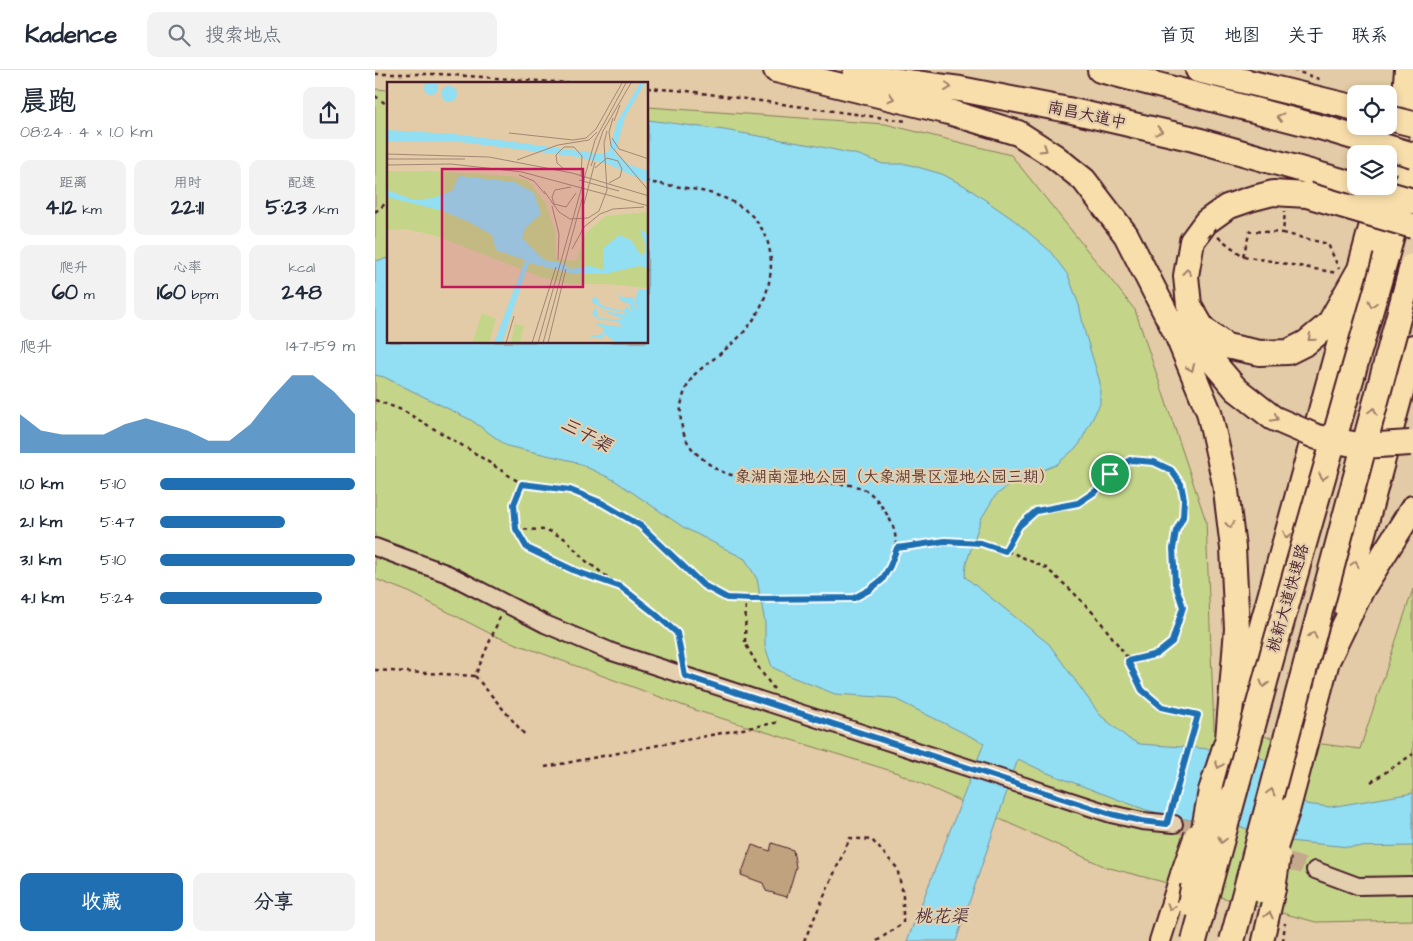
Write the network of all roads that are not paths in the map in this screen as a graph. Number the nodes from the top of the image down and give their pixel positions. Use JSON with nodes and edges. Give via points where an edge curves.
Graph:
{"nodes":[{"id":1,"x":776,"y":70,"type":"edge"},
{"id":2,"x":813,"y":70,"type":"edge"},
{"id":3,"x":1100,"y":70,"type":"edge"},
{"id":4,"x":1198,"y":70,"type":"edge"},
{"id":5,"x":1267,"y":70,"type":"edge"},
{"id":6,"x":1407,"y":70,"type":"edge"},
{"id":7,"x":1413,"y":72,"type":"edge"},
{"id":8,"x":1340,"y":98,"type":"edge"},
{"id":9,"x":1402,"y":116,"type":"edge"},
{"id":10,"x":1394,"y":145,"type":"edge"},
{"id":11,"x":1413,"y":157,"type":"edge"},
{"id":12,"x":1347,"y":182,"type":"edge"},
{"id":13,"x":1378,"y":195,"type":"edge"},
{"id":14,"x":1392,"y":195,"type":"edge"},
{"id":15,"x":1413,"y":201,"type":"edge"},
{"id":16,"x":1413,"y":226,"type":"edge"},
{"id":17,"x":1126,"y":235,"type":"junction"},
{"id":18,"x":1413,"y":264,"type":"edge"},
{"id":19,"x":1348,"y":269,"type":"junction"},
{"id":20,"x":1413,"y":348,"type":"edge"},
{"id":21,"x":1413,"y":443,"type":"edge"},
{"id":22,"x":1413,"y":508,"type":"edge"},
{"id":23,"x":375,"y":547,"type":"edge"},
{"id":24,"x":1327,"y":661,"type":"junction"},
{"id":25,"x":1227,"y":739,"type":"junction"},
{"id":26,"x":1211,"y":791,"type":"junction"},
{"id":27,"x":1287,"y":811,"type":"junction"},
{"id":28,"x":1171,"y":824,"type":"tunnel mouth"},
{"id":29,"x":1315,"y":870,"type":"tunnel mouth"},
{"id":30,"x":1413,"y":885,"type":"edge"},
{"id":31,"x":1160,"y":941,"type":"edge"},
{"id":32,"x":1183,"y":941,"type":"edge"},
{"id":33,"x":1194,"y":941,"type":"edge"},
{"id":34,"x":1232,"y":941,"type":"edge"},
{"id":35,"x":1243,"y":941,"type":"edge"},
{"id":36,"x":1263,"y":941,"type":"edge"}],
"edges":[{"from":1,"to":17,"type":"highway","one_way":true,"via":[[949,112],[1018,133],[1084,180]]},
{"from":2,"to":12,"type":"highway","name":"南昌大道中","one_way":true,"via":[[960,89],[1068,110],[1190,138]]},
{"from":11,"to":3,"type":"highway","one_way":true,"bridge":true,"via":[[1327,129]]},
{"from":4,"to":8,"type":"highway"},
{"from":5,"to":8,"type":"highway"},
{"from":6,"to":9,"type":"highway"},
{"from":7,"to":9,"type":"highway"},
{"from":9,"to":10,"type":"highway"},
{"from":11,"to":33,"type":"highway","name":"桃新大道快速路","one_way":true,"bridge":true},
{"from":13,"to":19,"type":"highway"},
{"from":14,"to":15,"type":"highway","bridge":true},
{"from":19,"to":16,"type":"highway","one_way":true,"bridge":true,"via":[[1329,324],[1288,352],[1260,353],[1226,346],[1203,329],[1189,305],[1186,276],[1192,241],[1206,222],[1227,207],[1273,193]]},
{"from":17,"to":21,"type":"highway","one_way":true,"bridge":true,"via":[[1203,350],[1236,389],[1273,418],[1317,437],[1363,446]]},
{"from":17,"to":25,"type":"highway","one_way":true,"via":[[1177,335],[1209,412],[1225,483],[1233,548],[1237,629]]},
{"from":34,"to":18,"type":"highway","name":"桃新大道快速路","one_way":true,"bridge":true},
{"from":19,"to":25,"type":"highway","one_way":true,"via":[[1257,644]]},
{"from":24,"to":20,"type":"highway","one_way":true},
{"from":22,"to":24,"type":"highway","via":[[1362,589]]},
{"from":23,"to":28,"type":"lane","via":[[448,574],[545,624],[612,652],[685,676],[784,715],[1111,814]]},
{"from":24,"to":27,"type":"highway"},
{"from":25,"to":26,"type":"highway","one_way":true},
{"from":26,"to":31,"type":"main road","one_way":true,"bridge":true},
{"from":26,"to":32,"type":"highway","bridge":true},
{"from":27,"to":35,"type":"highway","bridge":true},
{"from":36,"to":27,"type":"main road","one_way":true,"bridge":true},
{"from":29,"to":30,"type":"lane","via":[[1358,886]]}]}
